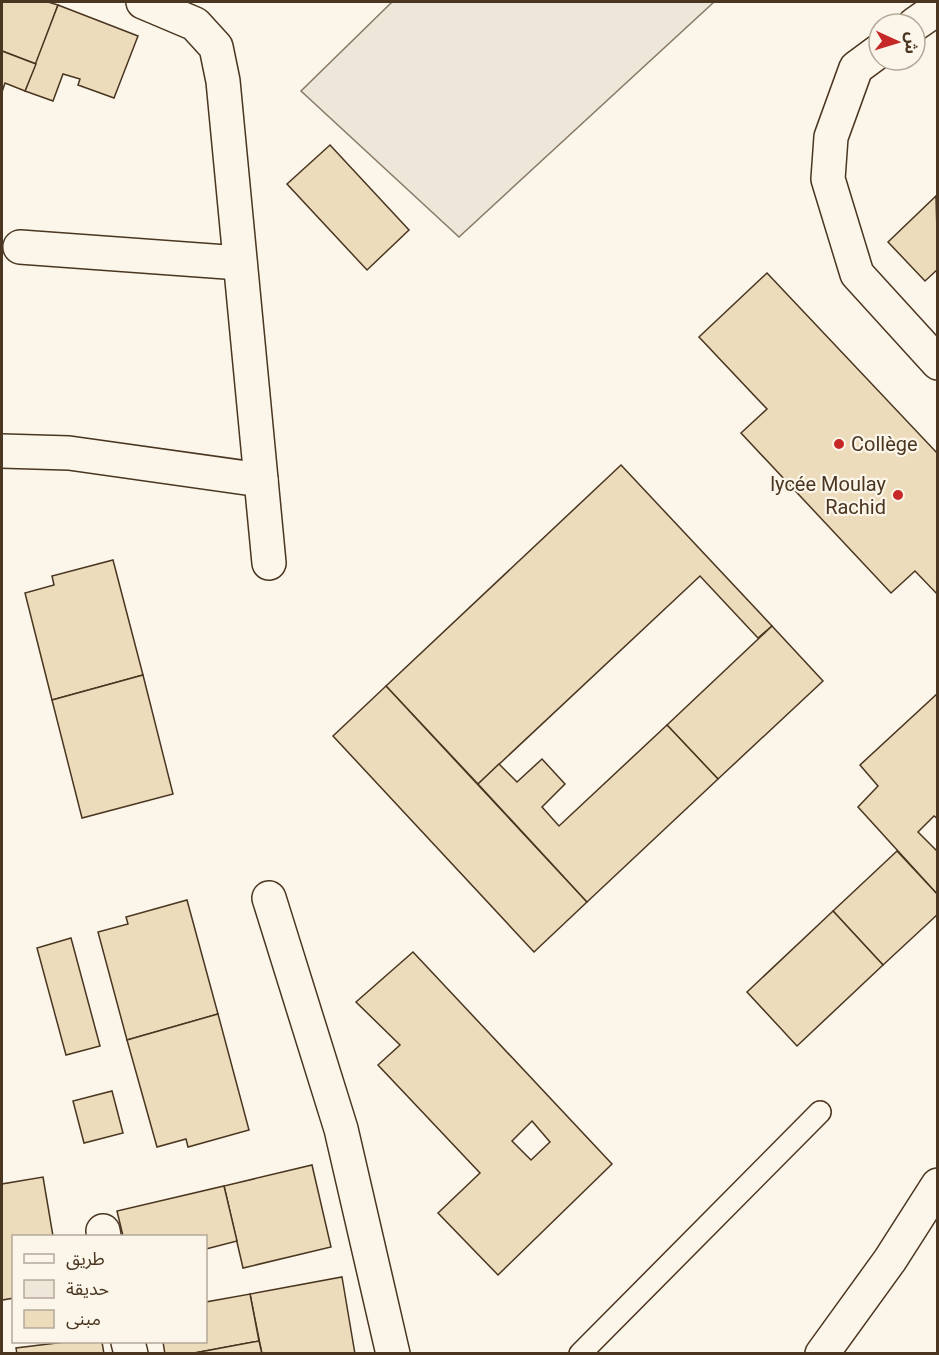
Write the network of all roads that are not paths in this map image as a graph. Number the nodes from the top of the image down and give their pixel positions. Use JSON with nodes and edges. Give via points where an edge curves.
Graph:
{"nodes":[{"id":1,"x":143,"y":2,"type":"edge"},
{"id":2,"x":867,"y":60,"type":"edge"},
{"id":3,"x":20,"y":247,"type":"dead end"},
{"id":4,"x":240,"y":263,"type":"junction"},
{"id":5,"x":938,"y":363,"type":"edge"},
{"id":6,"x":2,"y":451,"type":"edge"},
{"id":7,"x":261,"y":480,"type":"junction"},
{"id":8,"x":269,"y":563,"type":"dead end"},
{"id":9,"x":269,"y":898,"type":"dead end"},
{"id":10,"x":820,"y":1112,"type":"dead end"},
{"id":11,"x":938,"y":1185,"type":"edge"},
{"id":12,"x":393,"y":1353,"type":"edge"},
{"id":13,"x":580,"y":1353,"type":"edge"},
{"id":14,"x":822,"y":1353,"type":"edge"}],
"edges":[{"from":1,"to":4,"type":"street","via":[[195,24],[216,47],[223,81]]},
{"from":2,"to":5,"type":"street","via":[[856,68],[831,137],[828,179],[857,274]]},
{"from":3,"to":4,"type":"street"},
{"from":4,"to":7,"type":"street"},
{"from":6,"to":7,"type":"street","via":[[69,453]]},
{"from":7,"to":8,"type":"street"},
{"from":9,"to":12,"type":"street","via":[[341,1129]]},
{"from":10,"to":13,"type":"lane"},
{"from":11,"to":14,"type":"street","via":[[890,1260]]}]}
